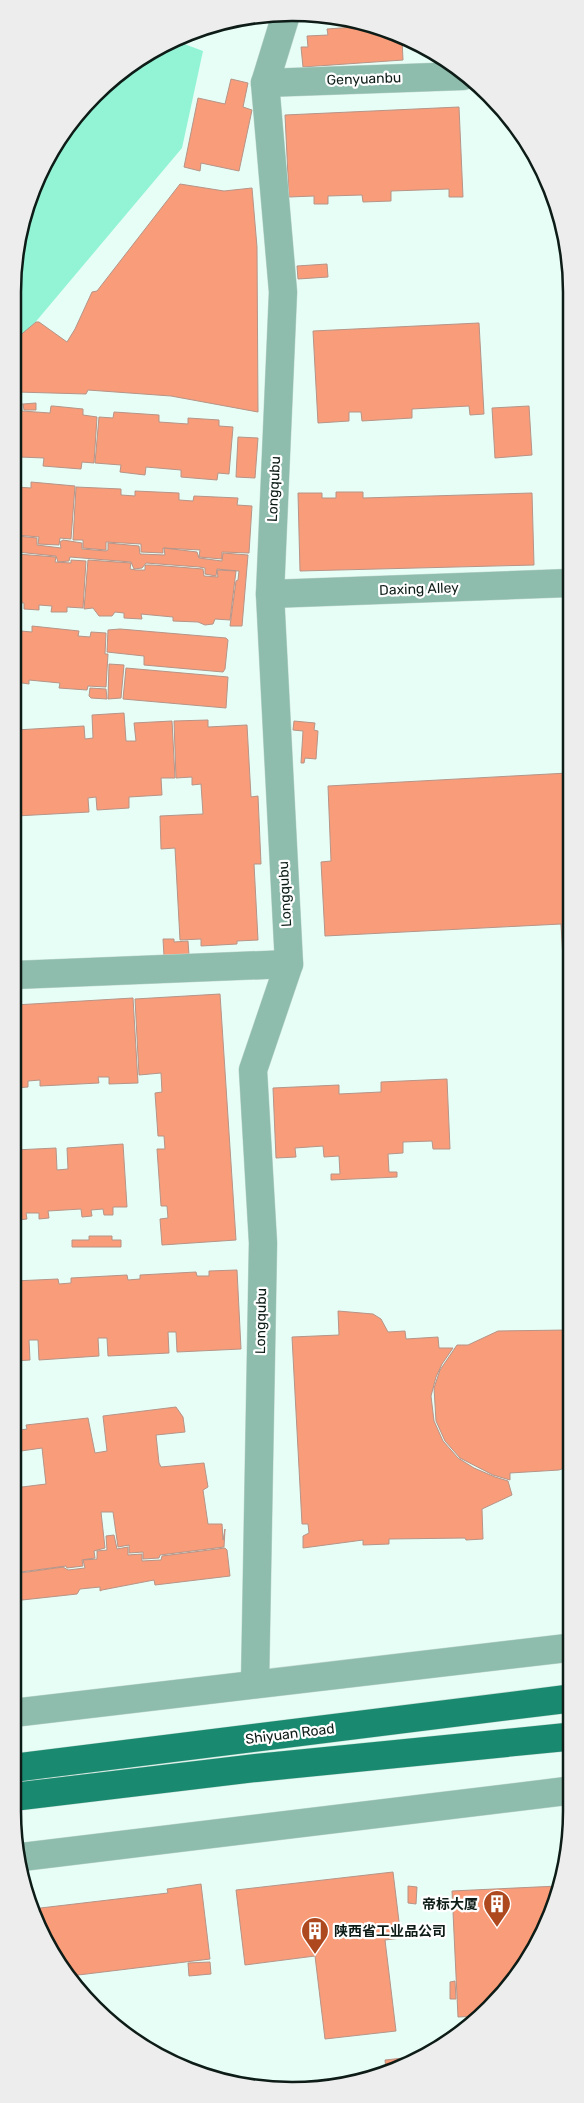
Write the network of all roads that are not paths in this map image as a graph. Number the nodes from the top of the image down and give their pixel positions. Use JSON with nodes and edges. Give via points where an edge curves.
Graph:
{"nodes":[{"id":1,"x":284,"y":21,"type":"edge"},
{"id":2,"x":456,"y":76,"type":"edge"},
{"id":3,"x":265,"y":83,"type":"junction"},
{"id":4,"x":563,"y":583,"type":"edge"},
{"id":5,"x":270,"y":594,"type":"junction"},
{"id":6,"x":289,"y":964,"type":"junction"},
{"id":7,"x":21,"y":975,"type":"edge"},
{"id":8,"x":563,"y":1648,"type":"edge"},
{"id":9,"x":254,"y":1684,"type":"junction"},
{"id":10,"x":563,"y":1699,"type":"edge"},
{"id":11,"x":21,"y":1712,"type":"edge"},
{"id":12,"x":563,"y":1737,"type":"edge"},
{"id":13,"x":21,"y":1767,"type":"edge"},
{"id":14,"x":563,"y":1791,"type":"edge"},
{"id":15,"x":21,"y":1796,"type":"edge"},
{"id":16,"x":25,"y":1857,"type":"edge"}],
"edges":[{"from":1,"to":3,"type":"street","name":"Longqubu"},
{"from":2,"to":3,"type":"street","name":"Genyuanbu"},
{"from":3,"to":5,"type":"street","name":"Longqubu","via":[[283,292]]},
{"from":4,"to":5,"type":"street","name":"Daxing Alley"},
{"from":5,"to":6,"type":"street","name":"Longqubu"},
{"from":6,"to":7,"type":"street"},
{"from":6,"to":9,"type":"street","name":"Longqubu","via":[[254,1070],[263,1243]]},
{"from":8,"to":9,"type":"street"},
{"from":9,"to":11,"type":"street"},
{"from":10,"to":13,"type":"main road","name":"Shiyuan Road"},
{"from":12,"to":15,"type":"main road"},
{"from":14,"to":16,"type":"street"}]}
